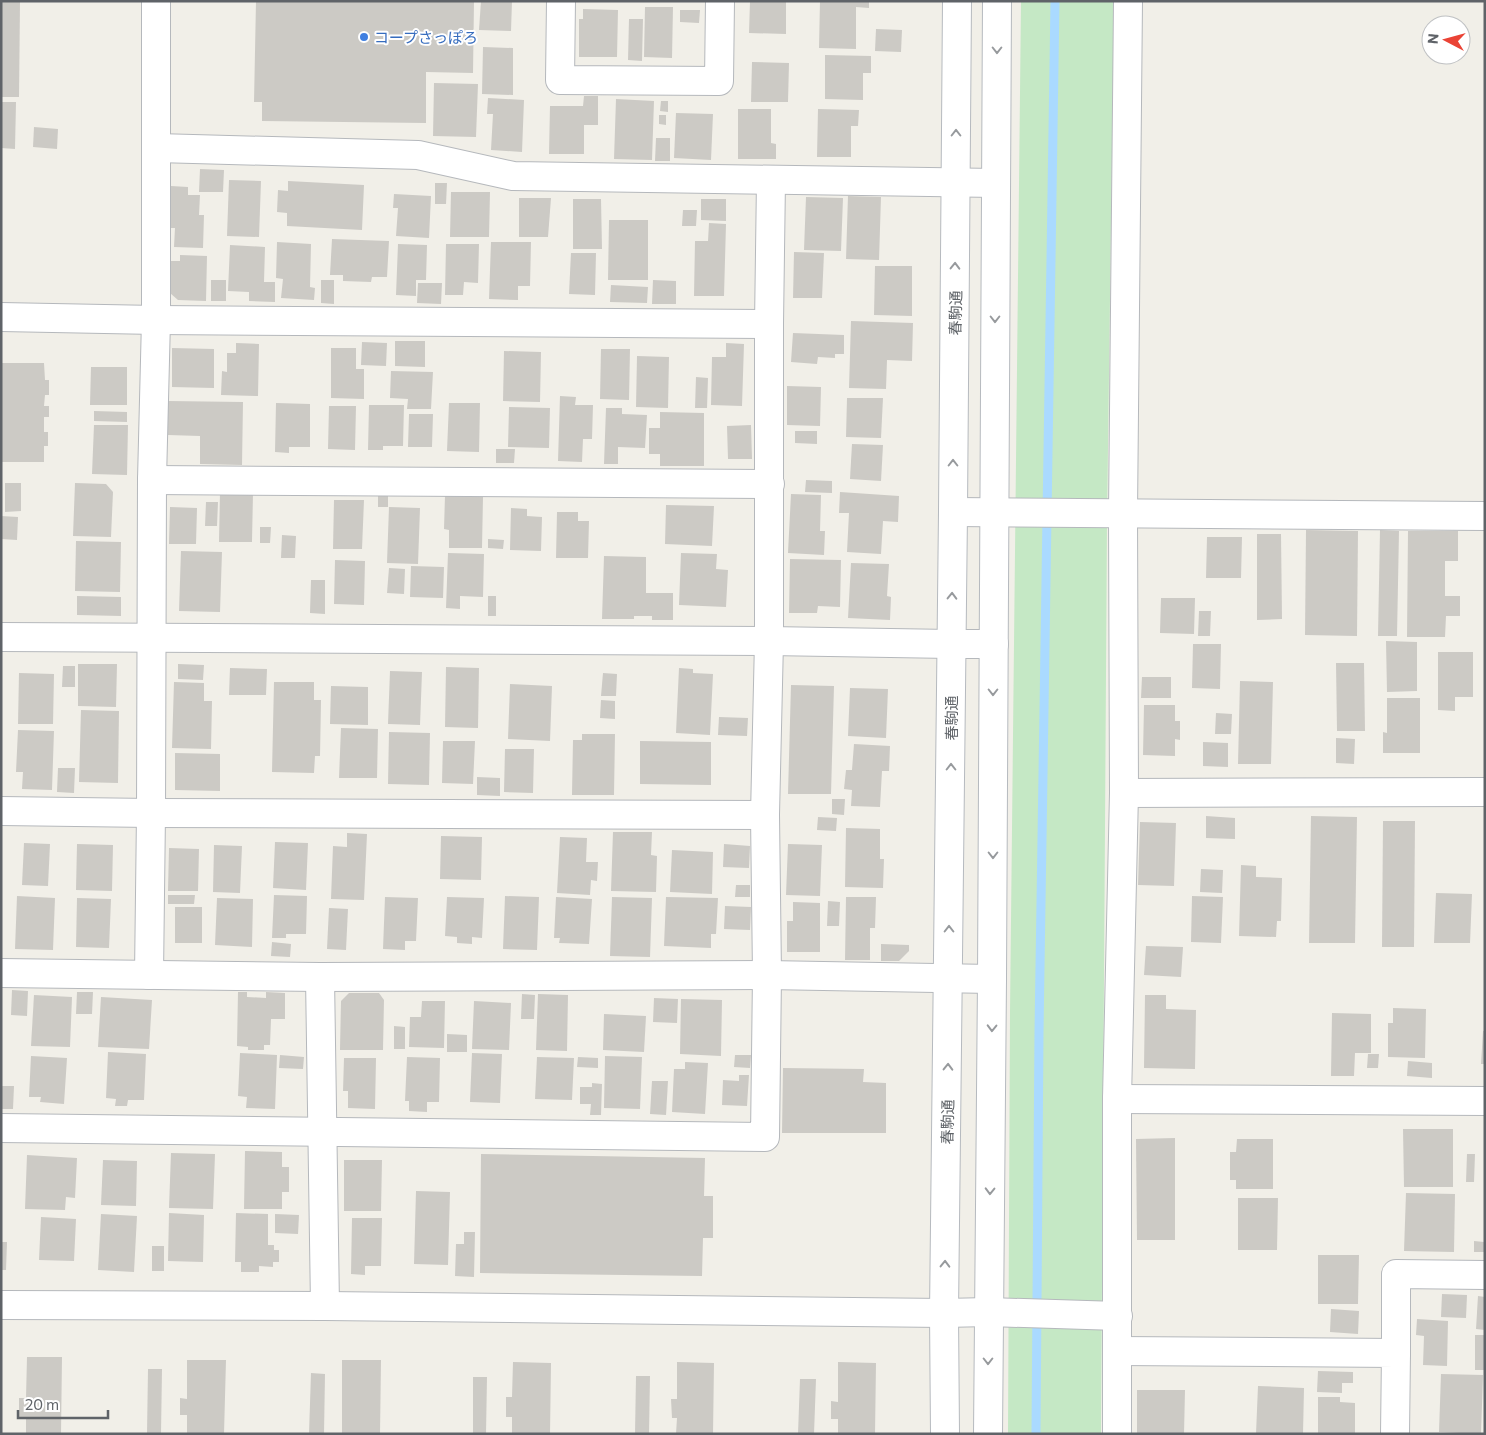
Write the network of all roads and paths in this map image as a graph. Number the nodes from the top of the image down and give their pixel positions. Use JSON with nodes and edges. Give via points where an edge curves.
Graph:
{"nodes":[{"id":1,"x":156,"y":1,"type":"edge"},
{"id":2,"x":562,"y":1,"type":"edge"},
{"id":3,"x":720,"y":1,"type":"edge"},
{"id":4,"x":957,"y":1,"type":"edge"},
{"id":5,"x":997,"y":1,"type":"edge"},
{"id":6,"x":1128,"y":1,"type":"edge"},
{"id":7,"x":157,"y":148,"type":"junction"},
{"id":8,"x":771,"y":180,"type":"junction"},
{"id":9,"x":956,"y":182,"type":"junction"},
{"id":10,"x":996,"y":183,"type":"junction"},
{"id":11,"x":1,"y":317,"type":"edge"},
{"id":12,"x":156,"y":320,"type":"junction"},
{"id":13,"x":769,"y":324,"type":"junction"},
{"id":14,"x":152,"y":480,"type":"junction"},
{"id":15,"x":770,"y":484,"type":"junction"},
{"id":16,"x":953,"y":512,"type":"junction"},
{"id":17,"x":994,"y":512,"type":"junction"},
{"id":18,"x":1123,"y":514,"type":"junction"},
{"id":19,"x":1485,"y":516,"type":"edge"},
{"id":20,"x":1,"y":637,"type":"edge"},
{"id":21,"x":151,"y":638,"type":"junction"},
{"id":22,"x":769,"y":641,"type":"junction"},
{"id":23,"x":952,"y":644,"type":"junction"},
{"id":24,"x":994,"y":644,"type":"junction"},
{"id":25,"x":1485,"y":792,"type":"edge"},
{"id":26,"x":1124,"y":793,"type":"junction"},
{"id":27,"x":1,"y":811,"type":"edge"},
{"id":28,"x":151,"y":813,"type":"junction"},
{"id":29,"x":765,"y":816,"type":"junction"},
{"id":30,"x":1,"y":973,"type":"edge"},
{"id":31,"x":149,"y":974,"type":"junction"},
{"id":32,"x":767,"y":975,"type":"junction"},
{"id":33,"x":320,"y":977,"type":"junction"},
{"id":34,"x":949,"y":978,"type":"junction"},
{"id":35,"x":992,"y":979,"type":"junction"},
{"id":36,"x":1117,"y":1099,"type":"junction"},
{"id":37,"x":1485,"y":1102,"type":"edge"},
{"id":38,"x":1,"y":1128,"type":"edge"},
{"id":39,"x":322,"y":1132,"type":"junction"},
{"id":40,"x":1485,"y":1275,"type":"edge"},
{"id":41,"x":1,"y":1305,"type":"edge"},
{"id":42,"x":325,"y":1306,"type":"junction"},
{"id":43,"x":989,"y":1312,"type":"junction"},
{"id":44,"x":944,"y":1313,"type":"junction"},
{"id":45,"x":1118,"y":1316,"type":"junction"},
{"id":46,"x":1117,"y":1351,"type":"junction"},
{"id":47,"x":1396,"y":1353,"type":"junction"},
{"id":48,"x":945,"y":1434,"type":"edge"},
{"id":49,"x":988,"y":1434,"type":"edge"},
{"id":50,"x":1117,"y":1434,"type":"edge"},
{"id":51,"x":1395,"y":1434,"type":"edge"}],
"edges":[{"from":1,"to":7,"type":"street"},
{"from":2,"to":3,"type":"street","via":[[560,80],[719,82]]},
{"from":9,"to":4,"type":"street","name":"春駒通","one_way":true},
{"from":5,"to":10,"type":"street","one_way":true},
{"from":6,"to":18,"type":"street"},
{"from":7,"to":8,"type":"street","via":[[418,155],[513,176]]},
{"from":7,"to":12,"type":"street"},
{"from":8,"to":9,"type":"street"},
{"from":8,"to":13,"type":"street"},
{"from":9,"to":10,"type":"street"},
{"from":16,"to":9,"type":"street","name":"春駒通","one_way":true},
{"from":10,"to":17,"type":"street","one_way":true},
{"from":11,"to":12,"type":"street"},
{"from":12,"to":13,"type":"street"},
{"from":12,"to":14,"type":"street"},
{"from":13,"to":15,"type":"street"},
{"from":14,"to":15,"type":"street"},
{"from":14,"to":21,"type":"street"},
{"from":15,"to":22,"type":"street"},
{"from":16,"to":17,"type":"street"},
{"from":23,"to":16,"type":"street","name":"春駒通","one_way":true},
{"from":17,"to":18,"type":"street"},
{"from":17,"to":24,"type":"street"},
{"from":18,"to":19,"type":"street"},
{"from":18,"to":26,"type":"street"},
{"from":20,"to":21,"type":"street"},
{"from":21,"to":22,"type":"street"},
{"from":21,"to":28,"type":"street"},
{"from":22,"to":23,"type":"street"},
{"from":22,"to":29,"type":"street"},
{"from":23,"to":24,"type":"street"},
{"from":34,"to":23,"type":"street","name":"春駒通","one_way":true},
{"from":24,"to":35,"type":"street","one_way":true},
{"from":25,"to":26,"type":"street"},
{"from":26,"to":36,"type":"street"},
{"from":27,"to":28,"type":"street"},
{"from":28,"to":29,"type":"street"},
{"from":28,"to":31,"type":"street"},
{"from":29,"to":32,"type":"street"},
{"from":30,"to":31,"type":"street"},
{"from":31,"to":33,"type":"street"},
{"from":32,"to":33,"type":"street"},
{"from":32,"to":34,"type":"street"},
{"from":32,"to":39,"type":"street","via":[[765,1137]]},
{"from":33,"to":39,"type":"street"},
{"from":34,"to":35,"type":"street"},
{"from":44,"to":34,"type":"street","name":"春駒通","one_way":true},
{"from":35,"to":43,"type":"street","one_way":true},
{"from":36,"to":37,"type":"street"},
{"from":36,"to":45,"type":"street"},
{"from":38,"to":39,"type":"street"},
{"from":39,"to":42,"type":"street"},
{"from":40,"to":47,"type":"street","via":[[1396,1274]]},
{"from":41,"to":42,"type":"street"},
{"from":42,"to":44,"type":"street"},
{"from":43,"to":44,"type":"street"},
{"from":43,"to":45,"type":"street"},
{"from":43,"to":49,"type":"street","one_way":true},
{"from":44,"to":48,"type":"street","name":"春駒通"},
{"from":45,"to":46,"type":"street"},
{"from":46,"to":47,"type":"street"},
{"from":46,"to":50,"type":"street"},
{"from":47,"to":51,"type":"street"}]}
